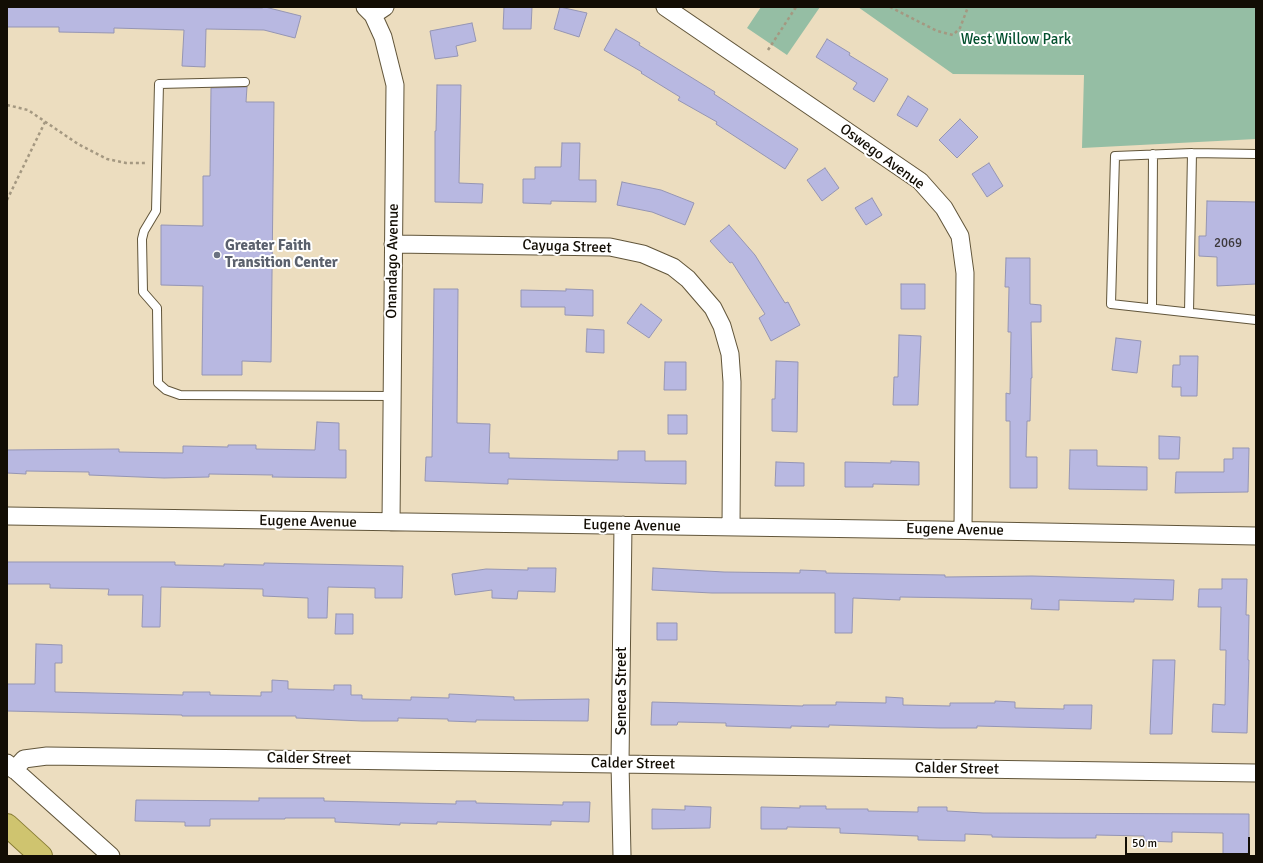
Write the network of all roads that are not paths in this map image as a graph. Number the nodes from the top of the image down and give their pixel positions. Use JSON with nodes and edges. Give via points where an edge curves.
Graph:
{"nodes":[{"id":1,"x":665,"y":7,"type":"edge"},
{"id":2,"x":374,"y":10,"type":"edge"},
{"id":3,"x":245,"y":82,"type":"dead end"},
{"id":4,"x":1192,"y":153,"type":"junction"},
{"id":5,"x":1153,"y":154,"type":"junction"},
{"id":6,"x":1256,"y":154,"type":"edge"},
{"id":7,"x":393,"y":244,"type":"junction"},
{"id":8,"x":1152,"y":308,"type":"junction"},
{"id":9,"x":1189,"y":312,"type":"junction"},
{"id":10,"x":1256,"y":320,"type":"edge"},
{"id":11,"x":391,"y":396,"type":"junction"},
{"id":12,"x":7,"y":516,"type":"edge"},
{"id":13,"x":391,"y":522,"type":"junction"},
{"id":14,"x":623,"y":525,"type":"junction"},
{"id":15,"x":731,"y":527,"type":"junction"},
{"id":16,"x":962,"y":530,"type":"junction"},
{"id":17,"x":1256,"y":536,"type":"edge"},
{"id":18,"x":620,"y":763,"type":"junction"},
{"id":19,"x":11,"y":766,"type":"edge"},
{"id":20,"x":1256,"y":774,"type":"edge"},
{"id":21,"x":7,"y":825,"type":"edge"},
{"id":22,"x":41,"y":856,"type":"edge"},
{"id":23,"x":111,"y":856,"type":"edge"},
{"id":24,"x":622,"y":856,"type":"edge"}],
"edges":[{"from":1,"to":16,"type":"street","name":"Oswego Avenue","via":[[920,181],[944,208],[960,236],[965,273]]},
{"from":2,"to":7,"type":"street","name":"Onandago Avenue","via":[[384,37],[395,85]]},
{"from":3,"to":11,"type":"lane","via":[[159,84],[156,211],[142,239],[143,292],[157,308],[158,383],[166,390],[180,395]]},
{"from":4,"to":5,"type":"lane"},
{"from":4,"to":6,"type":"lane"},
{"from":4,"to":9,"type":"lane"},
{"from":5,"to":8,"type":"lane"},
{"from":5,"to":8,"type":"lane","via":[[1115,156],[1111,304]]},
{"from":7,"to":11,"type":"street","name":"Onandago Avenue"},
{"from":7,"to":15,"type":"street","name":"Cayuga Street","via":[[610,247],[643,254],[673,267],[688,279],[713,308],[722,326],[730,354]]},
{"from":8,"to":9,"type":"lane"},
{"from":9,"to":10,"type":"lane"},
{"from":11,"to":13,"type":"street","name":"Onandago Avenue"},
{"from":12,"to":13,"type":"street","name":"Eugene Avenue"},
{"from":13,"to":14,"type":"street","name":"Eugene Avenue"},
{"from":14,"to":15,"type":"street","name":"Eugene Avenue"},
{"from":14,"to":18,"type":"street","name":"Seneca Street"},
{"from":15,"to":16,"type":"street","name":"Eugene Avenue"},
{"from":16,"to":17,"type":"street","name":"Eugene Avenue"},
{"from":18,"to":19,"type":"street","name":"Calder Street","via":[[47,756],[24,759]]},
{"from":18,"to":20,"type":"street","name":"Calder Street"},
{"from":18,"to":24,"type":"street","name":"Seneca Street"},
{"from":19,"to":23,"type":"street"},
{"from":21,"to":22,"type":"highway"}]}
